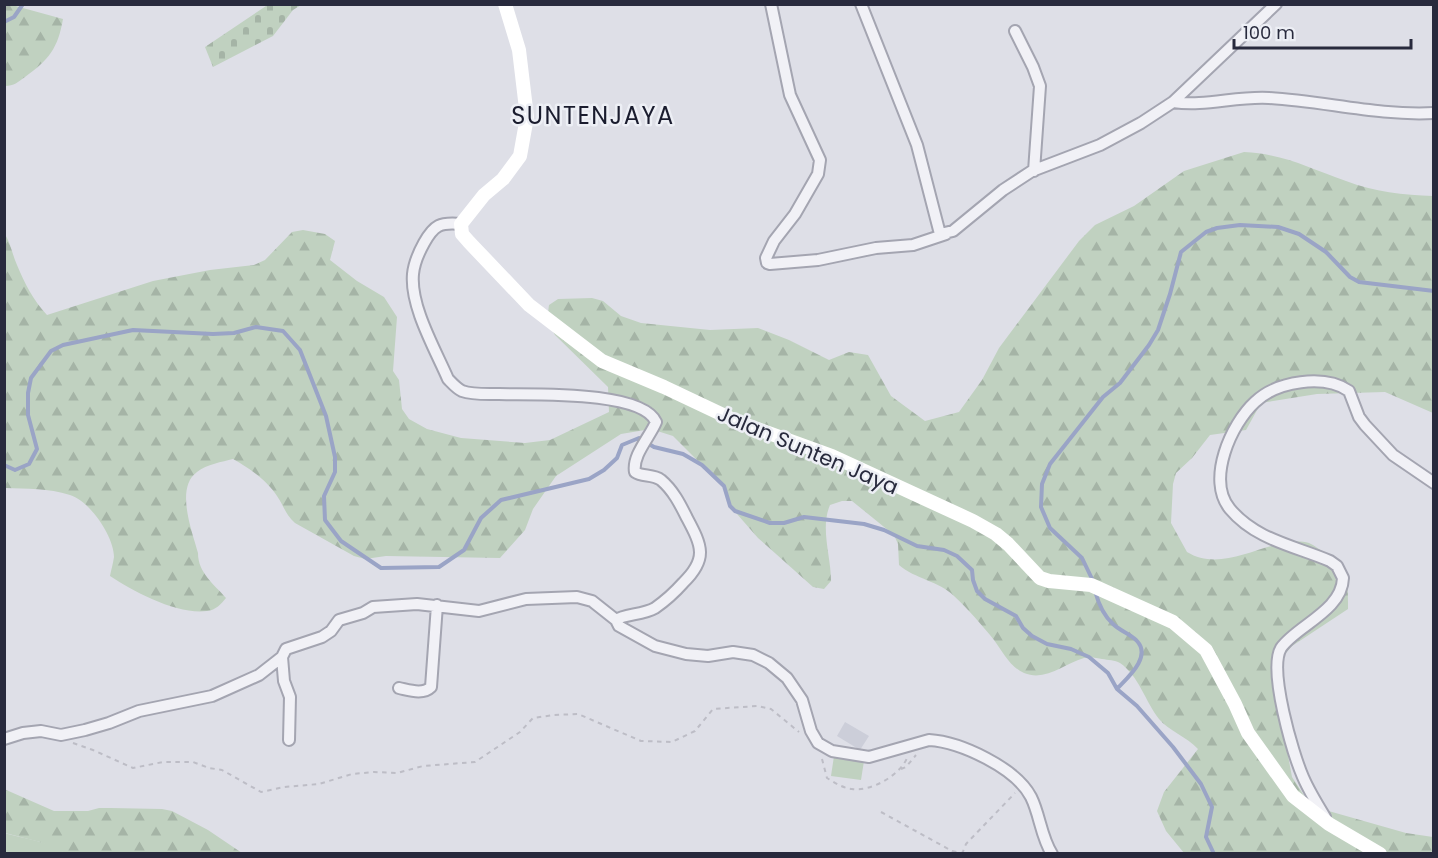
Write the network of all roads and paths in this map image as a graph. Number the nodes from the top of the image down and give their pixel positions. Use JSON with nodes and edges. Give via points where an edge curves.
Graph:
{"nodes":[{"id":1,"x":506,"y":4,"type":"edge"},
{"id":2,"x":771,"y":4,"type":"edge"},
{"id":3,"x":861,"y":4,"type":"edge"},
{"id":4,"x":1276,"y":4,"type":"edge"},
{"id":5,"x":1015,"y":31,"type":"dead end"},
{"id":6,"x":1173,"y":102,"type":"junction"},
{"id":7,"x":1434,"y":113,"type":"edge"},
{"id":8,"x":1034,"y":171,"type":"junction"},
{"id":9,"x":461,"y":224,"type":"junction"},
{"id":10,"x":946,"y":234,"type":"junction"},
{"id":11,"x":1434,"y":483,"type":"edge"},
{"id":12,"x":436,"y":605,"type":"junction"},
{"id":13,"x":616,"y":620,"type":"junction"},
{"id":14,"x":282,"y":657,"type":"junction"},
{"id":15,"x":399,"y":688,"type":"dead end"},
{"id":16,"x":61,"y":735,"type":"junction"},
{"id":17,"x":4,"y":739,"type":"edge"},
{"id":18,"x":289,"y":740,"type":"dead end"},
{"id":19,"x":818,"y":743,"type":"junction"},
{"id":20,"x":907,"y":748,"type":"junction"},
{"id":21,"x":1023,"y":784,"type":"junction"},
{"id":22,"x":881,"y":812,"type":"dead end"},
{"id":23,"x":1329,"y":824,"type":"junction"},
{"id":24,"x":962,"y":853,"type":"edge"},
{"id":25,"x":1052,"y":854,"type":"edge"},
{"id":26,"x":1380,"y":854,"type":"edge"}],
"edges":[{"from":1,"to":9,"type":"main road","via":[[519,50],[527,117],[520,156]]},
{"from":2,"to":10,"type":"street","via":[[790,95],[820,160],[818,174],[774,241],[766,263],[818,260],[913,245]]},
{"from":3,"to":10,"type":"street","via":[[917,145],[938,229],[940,234]]},
{"from":4,"to":6,"type":"street"},
{"from":5,"to":8,"type":"street","via":[[1040,86]]},
{"from":6,"to":7,"type":"street","via":[[1192,105],[1242,98],[1293,99],[1388,113]]},
{"from":6,"to":8,"type":"street","via":[[1100,145]]},
{"from":8,"to":10,"type":"street"},
{"from":9,"to":13,"type":"street","via":[[445,223],[434,228],[423,244],[412,275],[418,307],[448,379],[463,392],[589,396],[633,405],[656,422],[634,468],[638,474],[659,479],[676,498],[698,538],[700,562],[695,572],[656,607]]},
{"from":9,"to":23,"type":"main road","name":"Jalan Sunten Jaya","via":[[462,234],[529,305],[602,361],[738,422],[832,456],[973,521],[1008,544],[1040,578],[1094,587],[1173,622],[1206,650],[1248,733],[1293,795]]},
{"from":11,"to":23,"type":"street","via":[[1393,455],[1359,417],[1349,392],[1333,383],[1295,384],[1257,400],[1239,422],[1224,456],[1220,489],[1230,509],[1263,536],[1330,561],[1343,578],[1340,592],[1281,648],[1278,659],[1284,717],[1293,751],[1311,795]]},
{"from":12,"to":13,"type":"street","via":[[479,611],[526,599],[577,597],[592,601]]},
{"from":12,"to":14,"type":"street","via":[[373,607],[339,620],[322,637],[286,649]]},
{"from":12,"to":15,"type":"street","via":[[431,687],[428,691]]},
{"from":13,"to":19,"type":"street","via":[[627,632],[655,646],[708,656],[733,652],[769,663],[787,678],[802,700]]},
{"from":14,"to":16,"type":"street","via":[[259,675],[212,696],[139,711]]},
{"from":14,"to":18,"type":"street","via":[[290,698]]},
{"from":16,"to":17,"type":"street","via":[[41,731]]},
{"from":16,"to":19,"type":"path","via":[[75,745],[133,768],[193,762],[222,770],[261,792],[319,784],[352,774],[397,773],[423,766],[475,762],[520,732],[533,718],[554,715],[578,714],[641,741],[672,742],[696,731],[713,709],[757,706],[771,709]]},
{"from":19,"to":20,"type":"street","via":[[832,751],[869,757]]},
{"from":19,"to":20,"type":"path","via":[[827,778],[855,790],[898,771],[906,760]]},
{"from":20,"to":21,"type":"street","via":[[929,740],[951,744],[994,762]]},
{"from":21,"to":24,"type":"path","via":[[976,832]]},
{"from":21,"to":25,"type":"street"},
{"from":22,"to":24,"type":"path"},
{"from":23,"to":26,"type":"main road","name":"Jalan Sunten Jaya"}]}
